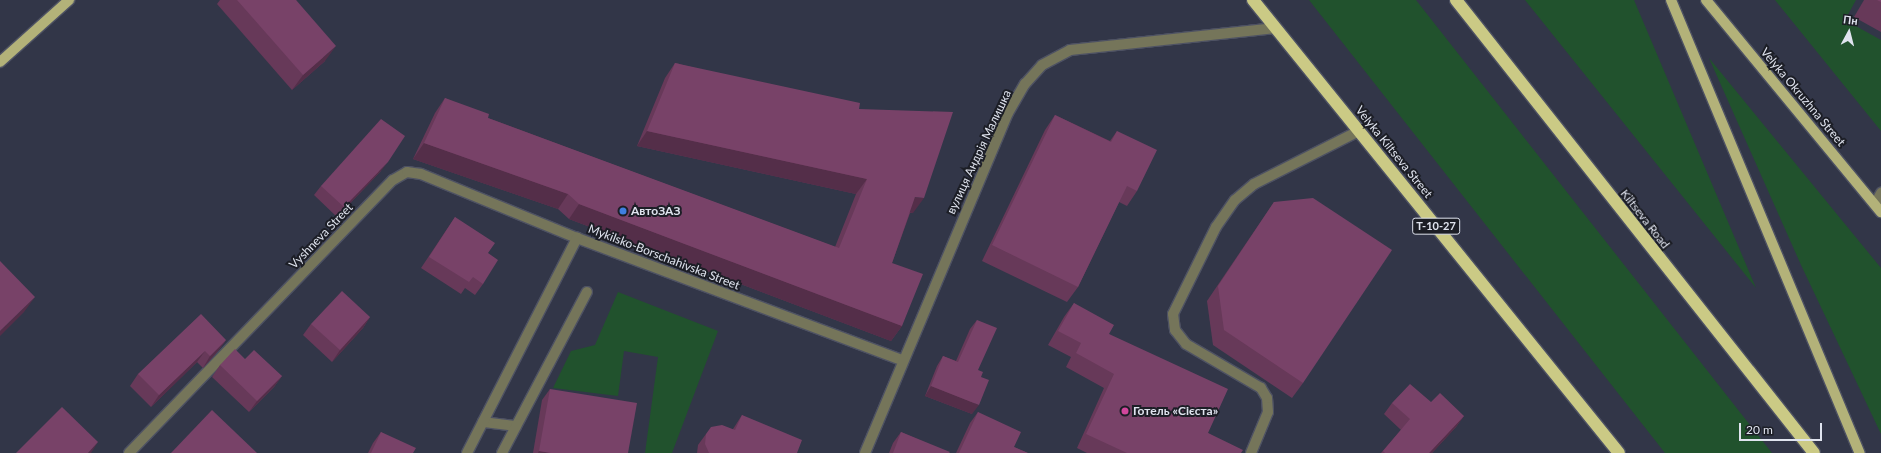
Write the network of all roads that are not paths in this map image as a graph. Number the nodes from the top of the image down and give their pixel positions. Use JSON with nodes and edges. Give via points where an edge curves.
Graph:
{"nodes":[{"id":1,"x":68,"y":0,"type":"edge"},
{"id":2,"x":1253,"y":0,"type":"edge"},
{"id":3,"x":1456,"y":0,"type":"edge"},
{"id":4,"x":1671,"y":0,"type":"edge"},
{"id":5,"x":1706,"y":0,"type":"edge"},
{"id":6,"x":1276,"y":28,"type":"junction"},
{"id":7,"x":0,"y":62,"type":"edge"},
{"id":8,"x":1359,"y":131,"type":"junction"},
{"id":9,"x":1881,"y":193,"type":"edge"},
{"id":10,"x":1878,"y":208,"type":"edge"},
{"id":11,"x":577,"y":238,"type":"junction"},
{"id":12,"x":587,"y":292,"type":"dead end"},
{"id":13,"x":901,"y":360,"type":"junction"},
{"id":14,"x":483,"y":422,"type":"junction"},
{"id":15,"x":516,"y":426,"type":"junction"},
{"id":16,"x":129,"y":453,"type":"edge"},
{"id":17,"x":467,"y":453,"type":"edge"},
{"id":18,"x":502,"y":453,"type":"edge"},
{"id":19,"x":865,"y":453,"type":"edge"},
{"id":20,"x":1251,"y":453,"type":"edge"},
{"id":21,"x":1619,"y":453,"type":"edge"},
{"id":22,"x":1814,"y":453,"type":"edge"},
{"id":23,"x":1860,"y":453,"type":"edge"}],
"edges":[{"from":1,"to":7,"type":"main road"},
{"from":2,"to":6,"type":"highway","name":"Velyka Kiltseva Street","number":"Т-10-27"},
{"from":3,"to":22,"type":"highway","name":"Kiltseva Road"},
{"from":4,"to":23,"type":"main road"},
{"from":5,"to":10,"type":"main road","name":"Velyka Okruzhna Street"},
{"from":6,"to":8,"type":"highway","name":"Velyka Kiltseva Street","number":"Т-10-27"},
{"from":6,"to":13,"type":"street","name":"вулиця Андрія Малишка","via":[[1070,50],[1042,65],[1025,84],[1008,113]]},
{"from":8,"to":20,"type":"street","via":[[1254,184],[1234,200],[1216,227],[1173,314],[1175,330],[1186,344],[1262,388],[1267,398],[1268,412]]},
{"from":8,"to":21,"type":"highway","name":"Velyka Kiltseva Street","number":"Т-10-27"},
{"from":9,"to":10,"type":"street"},
{"from":11,"to":13,"type":"street","name":"Mykilsko-Borschahivska Street"},
{"from":11,"to":14,"type":"street","name":"Mykilsko-Borschahivska Street"},
{"from":11,"to":16,"type":"street","name":"Vyshneva Street","via":[[421,174],[407,172],[393,180]]},
{"from":12,"to":15,"type":"street"},
{"from":13,"to":19,"type":"street","name":"вулиця Андрія Малишка"},
{"from":14,"to":15,"type":"street"},
{"from":14,"to":17,"type":"street","name":"Mykilsko-Borschahivska Street"},
{"from":15,"to":18,"type":"street"}]}
